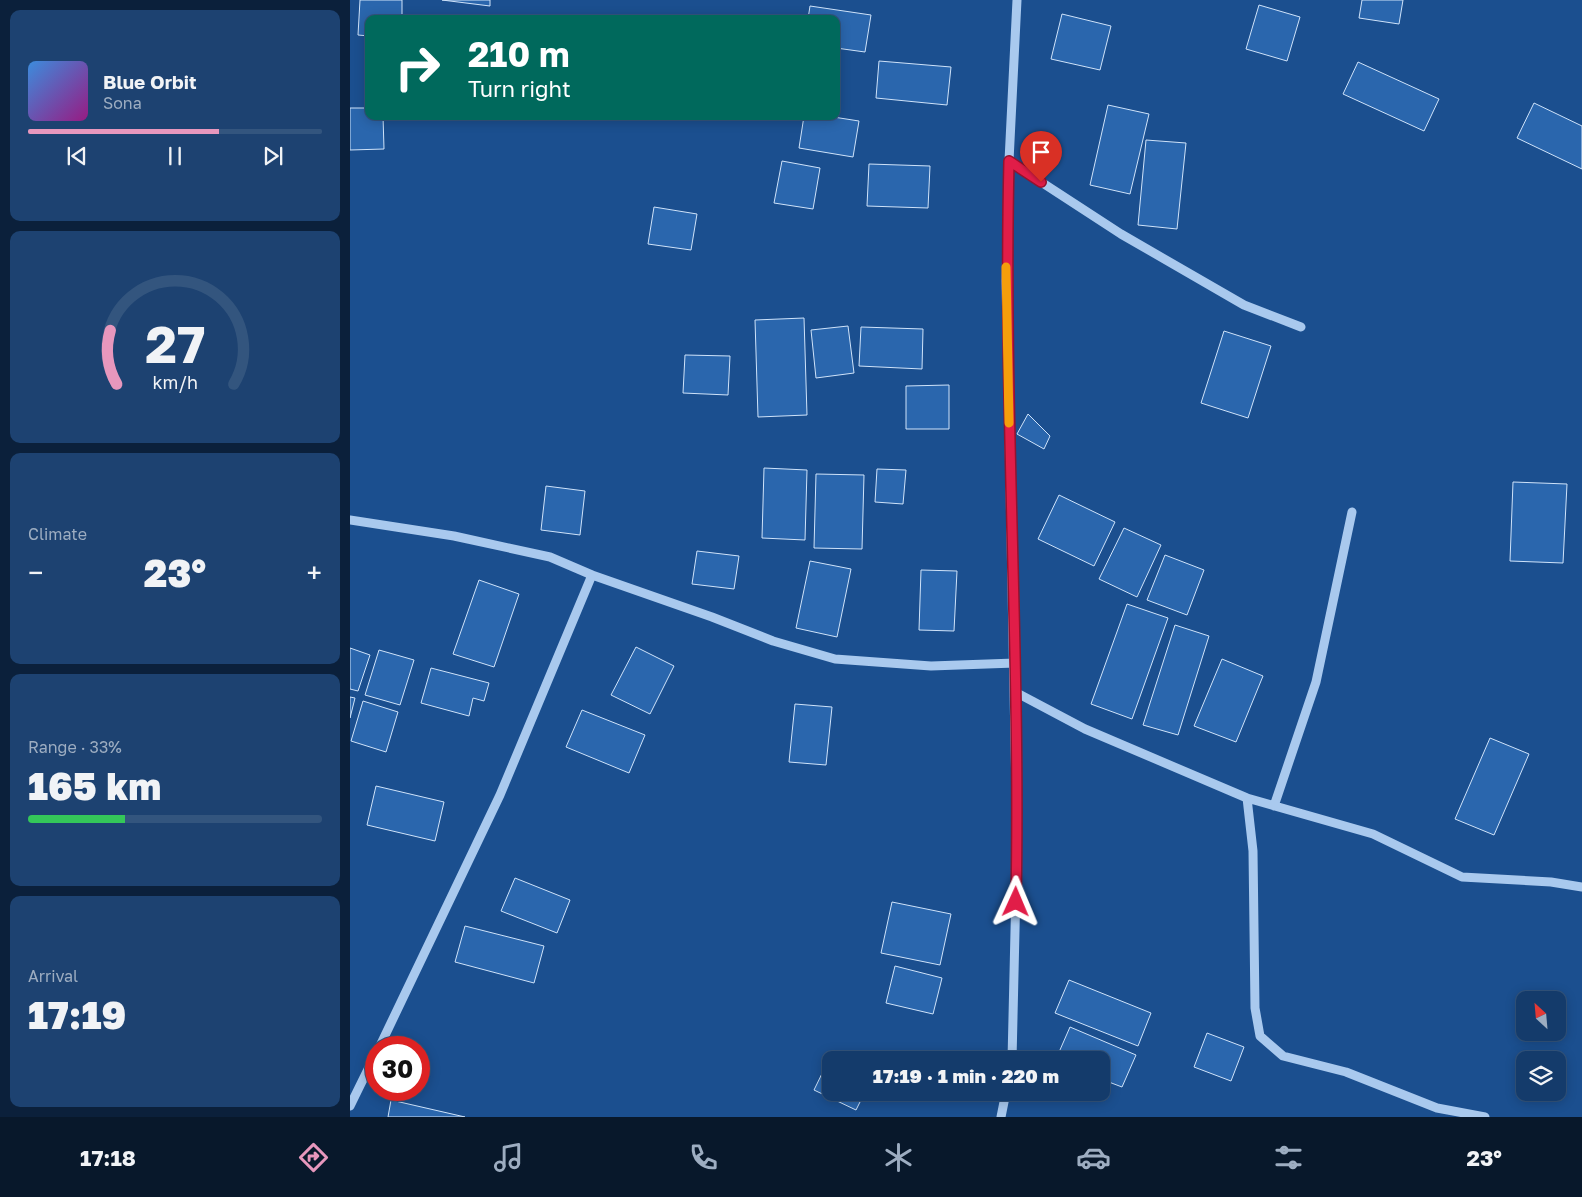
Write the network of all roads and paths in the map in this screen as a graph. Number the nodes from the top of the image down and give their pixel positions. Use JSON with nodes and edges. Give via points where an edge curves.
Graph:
{"nodes":[{"id":1,"x":1017,"y":0,"type":"edge"},
{"id":2,"x":1009,"y":161,"type":"junction"},
{"id":3,"x":1300,"y":327,"type":"dead end"},
{"id":4,"x":1352,"y":512,"type":"dead end"},
{"id":5,"x":350,"y":520,"type":"edge"},
{"id":6,"x":592,"y":575,"type":"junction"},
{"id":7,"x":1015,"y":663,"type":"junction"},
{"id":8,"x":1015,"y":692,"type":"junction"},
{"id":9,"x":1247,"y":798,"type":"junction"},
{"id":10,"x":1274,"y":806,"type":"junction"},
{"id":11,"x":1582,"y":887,"type":"edge"},
{"id":12,"x":385,"y":1036,"type":"edge"},
{"id":13,"x":1012,"y":1051,"type":"edge"},
{"id":14,"x":365,"y":1075,"type":"edge"},
{"id":15,"x":1004,"y":1101,"type":"edge"},
{"id":16,"x":350,"y":1106,"type":"edge"},
{"id":17,"x":1437,"y":1108,"type":"junction"},
{"id":18,"x":1001,"y":1117,"type":"edge"},
{"id":19,"x":1439,"y":1117,"type":"edge"},
{"id":20,"x":1485,"y":1117,"type":"edge"}],
"edges":[{"from":1,"to":2,"type":"street"},
{"from":2,"to":3,"type":"street","via":[[1121,234],[1244,305]]},
{"from":2,"to":7,"type":"street","via":[[1006,281]]},
{"from":4,"to":10,"type":"street","via":[[1316,682]]},
{"from":5,"to":6,"type":"street","via":[[454,536],[550,557]]},
{"from":6,"to":7,"type":"street","via":[[773,641],[835,659],[931,666]]},
{"from":6,"to":12,"type":"street","via":[[500,795]]},
{"from":7,"to":8,"type":"street"},
{"from":8,"to":9,"type":"street","via":[[1085,729]]},
{"from":8,"to":13,"type":"street","via":[[1017,845]]},
{"from":9,"to":10,"type":"street"},
{"from":9,"to":17,"type":"street","via":[[1253,851],[1255,1008],[1260,1036],[1283,1056],[1346,1072]]},
{"from":10,"to":11,"type":"street","via":[[1373,834],[1462,877]]},
{"from":14,"to":16,"type":"street"},
{"from":15,"to":18,"type":"street"},
{"from":17,"to":19,"type":"street"},
{"from":17,"to":20,"type":"street"}]}
